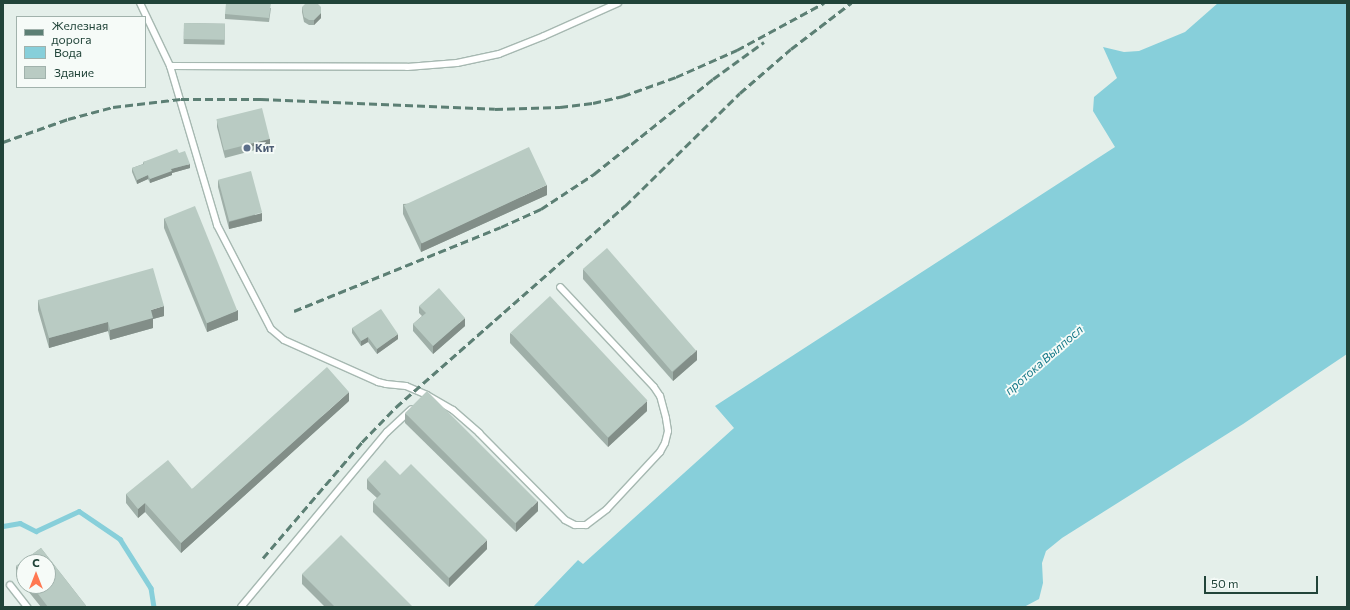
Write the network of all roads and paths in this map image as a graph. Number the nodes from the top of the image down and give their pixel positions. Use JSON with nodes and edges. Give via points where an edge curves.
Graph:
{"nodes":[{"id":1,"x":140,"y":3,"type":"edge"},
{"id":2,"x":618,"y":3,"type":"edge"},
{"id":3,"x":170,"y":66,"type":"junction"},
{"id":4,"x":560,"y":287,"type":"dead end"},
{"id":5,"x":427,"y":395,"type":"junction"},
{"id":6,"x":421,"y":400,"type":"edge"},
{"id":7,"x":415,"y":405,"type":"edge"},
{"id":8,"x":10,"y":585,"type":"dead end"},
{"id":9,"x":27,"y":607,"type":"edge"},
{"id":10,"x":241,"y":607,"type":"edge"}],
"edges":[{"from":1,"to":3,"type":"lane"},
{"from":2,"to":3,"type":"lane","via":[[500,54],[457,62],[407,67]]},
{"from":3,"to":5,"type":"lane","via":[[217,225],[271,329],[284,340],[378,382],[406,386]]},
{"from":4,"to":5,"type":"lane","via":[[654,387],[660,396],[666,418],[668,431],[660,452],[597,518],[586,524],[575,525],[565,520],[480,433],[453,410]]},
{"from":5,"to":6,"type":"lane"},
{"from":7,"to":10,"type":"lane","via":[[387,432]]},
{"from":8,"to":9,"type":"lane"}]}
